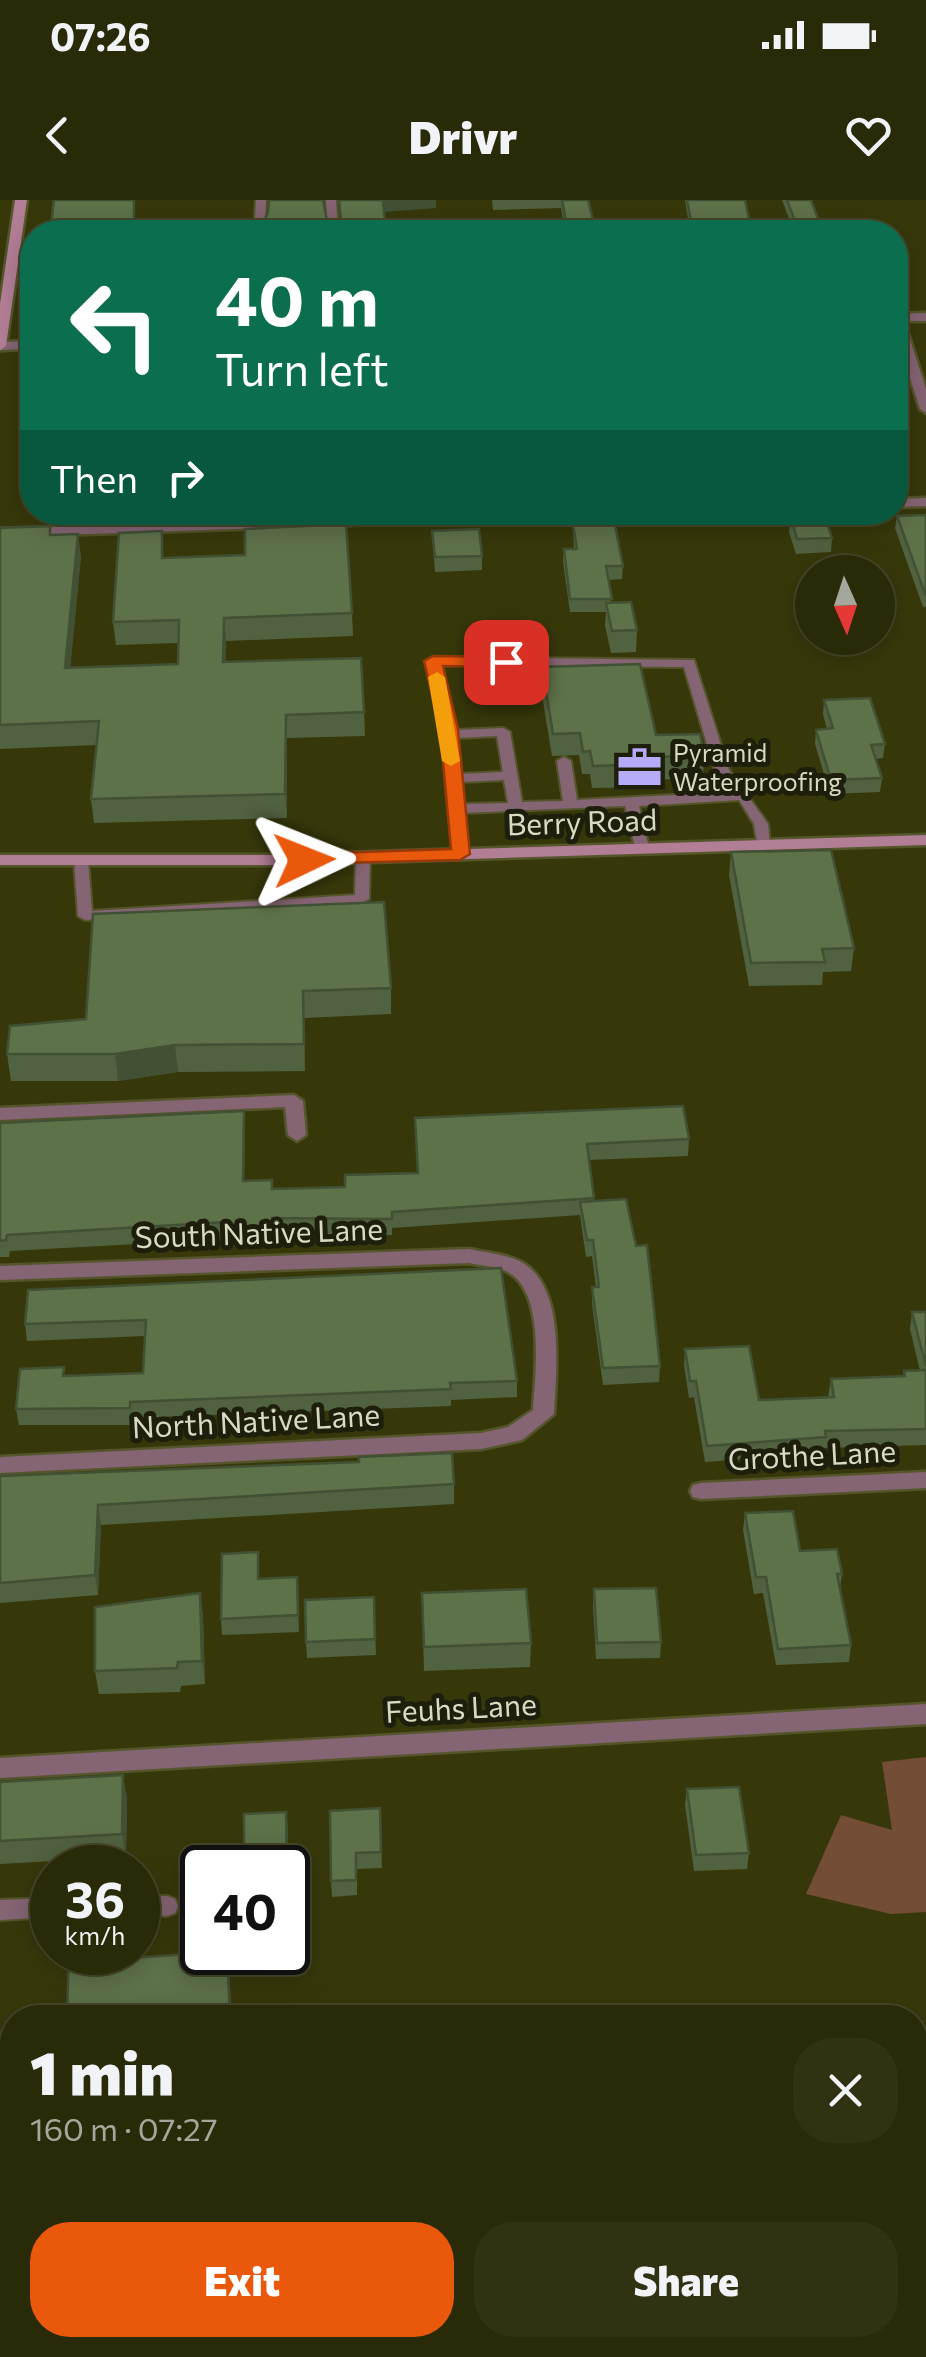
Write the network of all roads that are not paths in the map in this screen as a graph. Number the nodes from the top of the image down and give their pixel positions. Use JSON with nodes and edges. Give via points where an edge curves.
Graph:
{"nodes":[{"id":1,"x":20,"y":200,"type":"edge"},
{"id":2,"x":0,"y":242,"type":"edge"},
{"id":3,"x":14,"y":242,"type":"junction"},
{"id":4,"x":6,"y":265,"type":"edge"},
{"id":5,"x":0,"y":346,"type":"edge"},
{"id":6,"x":908,"y":354,"type":"edge"},
{"id":7,"x":926,"y":409,"type":"edge"},
{"id":8,"x":234,"y":525,"type":"edge"},
{"id":9,"x":0,"y":533,"type":"edge"},
{"id":10,"x":449,"y":734,"type":"junction"},
{"id":11,"x":564,"y":762,"type":"dead end"},
{"id":12,"x":510,"y":776,"type":"junction"},
{"id":13,"x":453,"y":778,"type":"junction"},
{"id":14,"x":743,"y":796,"type":"junction"},
{"id":15,"x":631,"y":802,"type":"junction"},
{"id":16,"x":571,"y":805,"type":"junction"},
{"id":17,"x":516,"y":807,"type":"junction"},
{"id":18,"x":455,"y":809,"type":"junction"},
{"id":19,"x":926,"y":840,"type":"edge"},
{"id":20,"x":762,"y":845,"type":"junction"},
{"id":21,"x":642,"y":848,"type":"junction"},
{"id":22,"x":460,"y":854,"type":"junction"},
{"id":23,"x":363,"y":857,"type":"junction"},
{"id":24,"x":0,"y":860,"type":"edge"},
{"id":25,"x":81,"y":860,"type":"junction"},
{"id":26,"x":0,"y":1114,"type":"edge"},
{"id":27,"x":297,"y":1135,"type":"dead end"},
{"id":28,"x":0,"y":1273,"type":"edge"},
{"id":29,"x":514,"y":1434,"type":"joint"},
{"id":30,"x":0,"y":1465,"type":"edge"},
{"id":31,"x":926,"y":1480,"type":"edge"},
{"id":32,"x":702,"y":1491,"type":"dead end"},
{"id":33,"x":926,"y":1714,"type":"edge"},
{"id":34,"x":0,"y":1768,"type":"edge"},
{"id":35,"x":160,"y":1906,"type":"edge"},
{"id":36,"x":167,"y":1906,"type":"dead end"},
{"id":37,"x":30,"y":1909,"type":"edge"},
{"id":38,"x":0,"y":1910,"type":"edge"}],
"edges":[{"from":1,"to":3,"type":"street"},
{"from":2,"to":3,"type":"lane"},
{"from":3,"to":4,"type":"street"},
{"from":4,"to":5,"type":"street"},
{"from":6,"to":7,"type":"street"},
{"from":8,"to":9,"type":"street"},
{"from":10,"to":12,"type":"lane","via":[[503,732]]},
{"from":10,"to":13,"type":"lane"},
{"from":10,"to":14,"type":"lane","via":[[433,661],[689,663],[722,772]]},
{"from":11,"to":16,"type":"lane"},
{"from":12,"to":13,"type":"lane"},
{"from":12,"to":17,"type":"lane"},
{"from":13,"to":18,"type":"lane"},
{"from":14,"to":15,"type":"lane"},
{"from":14,"to":20,"type":"lane","via":[[761,824]]},
{"from":15,"to":16,"type":"lane"},
{"from":15,"to":21,"type":"lane"},
{"from":16,"to":17,"type":"lane"},
{"from":17,"to":18,"type":"lane"},
{"from":18,"to":22,"type":"lane"},
{"from":19,"to":20,"type":"street","name":"Berry Road"},
{"from":20,"to":21,"type":"street","name":"Berry Road"},
{"from":21,"to":22,"type":"street","name":"Berry Road"},
{"from":22,"to":23,"type":"street","name":"Berry Road"},
{"from":23,"to":25,"type":"street","name":"Berry Road"},
{"from":23,"to":25,"type":"lane","via":[[362,900],[85,916]]},
{"from":24,"to":25,"type":"street","name":"Berry Road"},
{"from":26,"to":27,"type":"street","via":[[294,1101]]},
{"from":28,"to":29,"type":"street","name":"South Native Lane","via":[[469,1256],[519,1268],[539,1292],[545,1370],[542,1414]]},
{"from":29,"to":30,"type":"street","name":"North Native Lane"},
{"from":31,"to":32,"type":"street","name":"Grothe Lane"},
{"from":33,"to":34,"type":"street","name":"Feuhs Lane"},
{"from":35,"to":36,"type":"lane"},
{"from":37,"to":38,"type":"lane"}]}
